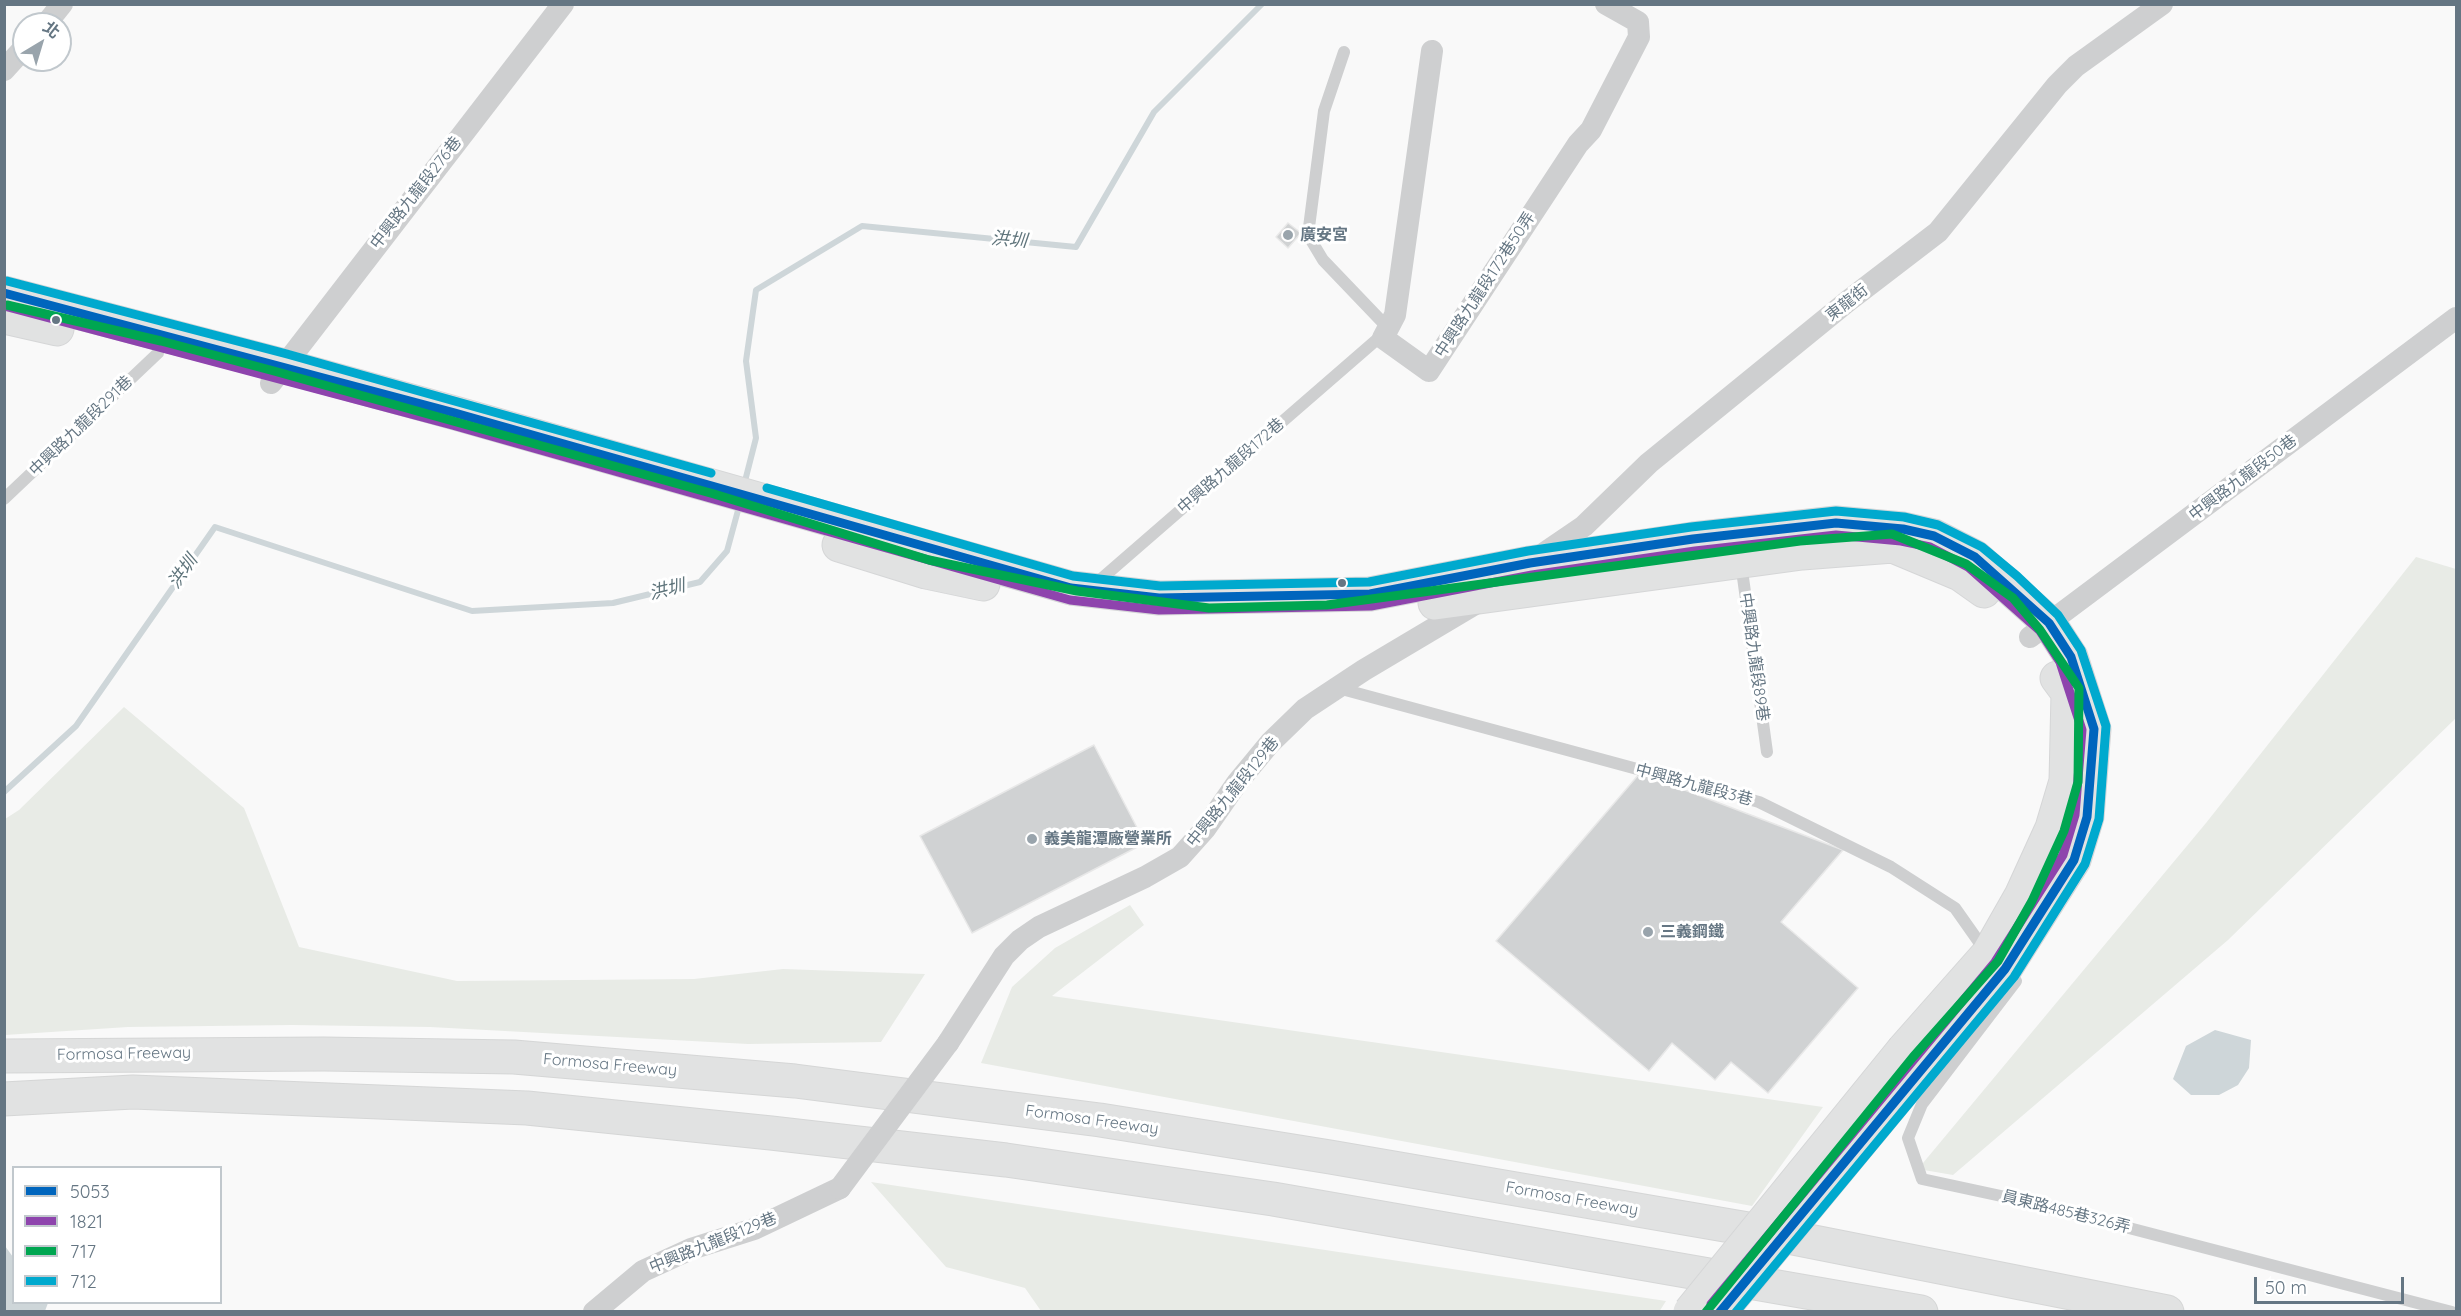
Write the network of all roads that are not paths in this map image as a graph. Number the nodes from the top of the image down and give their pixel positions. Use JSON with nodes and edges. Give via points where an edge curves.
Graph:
{"nodes":[{"id":1,"x":563,"y":4,"type":"edge"},
{"id":2,"x":1606,"y":4,"type":"edge"},
{"id":3,"x":2162,"y":4,"type":"edge"},
{"id":4,"x":1432,"y":51,"type":"dead end"},
{"id":5,"x":1344,"y":52,"type":"dead end"},
{"id":6,"x":4,"y":293,"type":"edge"},
{"id":7,"x":4,"y":317,"type":"edge"},
{"id":8,"x":2457,"y":318,"type":"edge"},
{"id":9,"x":1389,"y":329,"type":"junction"},
{"id":10,"x":158,"y":352,"type":"junction"},
{"id":11,"x":278,"y":375,"type":"junction"},
{"id":12,"x":4,"y":499,"type":"edge"},
{"id":13,"x":1741,"y":561,"type":"junction"},
{"id":14,"x":1511,"y":579,"type":"junction"},
{"id":15,"x":1081,"y":597,"type":"junction"},
{"id":16,"x":2040,"y":630,"type":"junction"},
{"id":17,"x":1338,"y":688,"type":"junction"},
{"id":18,"x":1767,"y":752,"type":"dead end"},
{"id":19,"x":1996,"y":962,"type":"junction"},
{"id":20,"x":4,"y":1056,"type":"edge"},
{"id":21,"x":1914,"y":1057,"type":"junction"},
{"id":22,"x":4,"y":1099,"type":"edge"},
{"id":23,"x":594,"y":1311,"type":"edge"},
{"id":24,"x":1690,"y":1311,"type":"edge"},
{"id":25,"x":1720,"y":1311,"type":"edge"},
{"id":26,"x":1921,"y":1311,"type":"edge"},
{"id":27,"x":2167,"y":1311,"type":"edge"},
{"id":28,"x":2452,"y":1311,"type":"edge"}],
"edges":[{"from":1,"to":11,"type":"street","name":"中興路九龍段276巷"},
{"from":2,"to":9,"type":"street","name":"中興路九龍段172巷50弄","via":[[1638,22],[1639,37],[1591,130],[1429,371],[1383,338]]},
{"from":3,"to":14,"type":"street","name":"東龍街","via":[[2063,78],[1938,232],[1649,463],[1584,526]]},
{"from":4,"to":9,"type":"street","via":[[1395,315]]},
{"from":5,"to":9,"type":"lane","via":[[1324,111],[1308,235],[1323,260]]},
{"from":6,"to":11,"type":"main road"},
{"from":7,"to":10,"type":"main road"},
{"from":8,"to":16,"type":"street","name":"中興路九龍段50巷"},
{"from":9,"to":15,"type":"lane","name":"中興路九龍段172巷"},
{"from":10,"to":11,"type":"main road"},
{"from":10,"to":12,"type":"lane","name":"中興路九龍段291巷"},
{"from":11,"to":15,"type":"main road","via":[[763,511],[926,572]]},
{"from":13,"to":14,"type":"main road"},
{"from":13,"to":16,"type":"main road","via":[[1893,546],[1960,574]]},
{"from":13,"to":18,"type":"lane","name":"中興路九龍段89巷"},
{"from":14,"to":15,"type":"main road","via":[[1370,594]]},
{"from":14,"to":15,"type":"main road","via":[[1328,618],[1219,620]]},
{"from":14,"to":16,"type":"main road","via":[[1693,539],[1836,523],[1903,529],[1934,536],[1975,557]]},
{"from":14,"to":17,"type":"street","name":"中興路九龍段129巷"},
{"from":16,"to":19,"type":"main road","via":[[2068,693],[2066,781],[2052,828]]},
{"from":17,"to":19,"type":"lane","name":"中興路九龍段3巷","via":[[1759,802],[1891,867],[1955,908]]},
{"from":17,"to":23,"type":"street","name":"中興路九龍段129巷","bridge":true,"via":[[1305,710],[1270,743],[1180,857],[1039,927],[1004,956],[948,1043],[840,1188],[754,1229],[691,1249],[643,1271]]},
{"from":19,"to":21,"type":"main road"},
{"from":19,"to":28,"type":"lane","name":"員東路485巷326弄","via":[[2016,981],[1922,1104],[1908,1138],[1922,1179],[2029,1202]]},
{"from":20,"to":27,"type":"main road","name":"Formosa Freeway","via":[[301,1053],[514,1057],[795,1081],[1101,1120],[1330,1157],[1748,1229]]},
{"from":21,"to":24,"type":"main road","bridge":true},
{"from":21,"to":25,"type":"main road","bridge":true},
{"from":22,"to":26,"type":"main road","via":[[133,1092],[527,1108],[771,1132],[1006,1160],[1262,1198]]}]}
